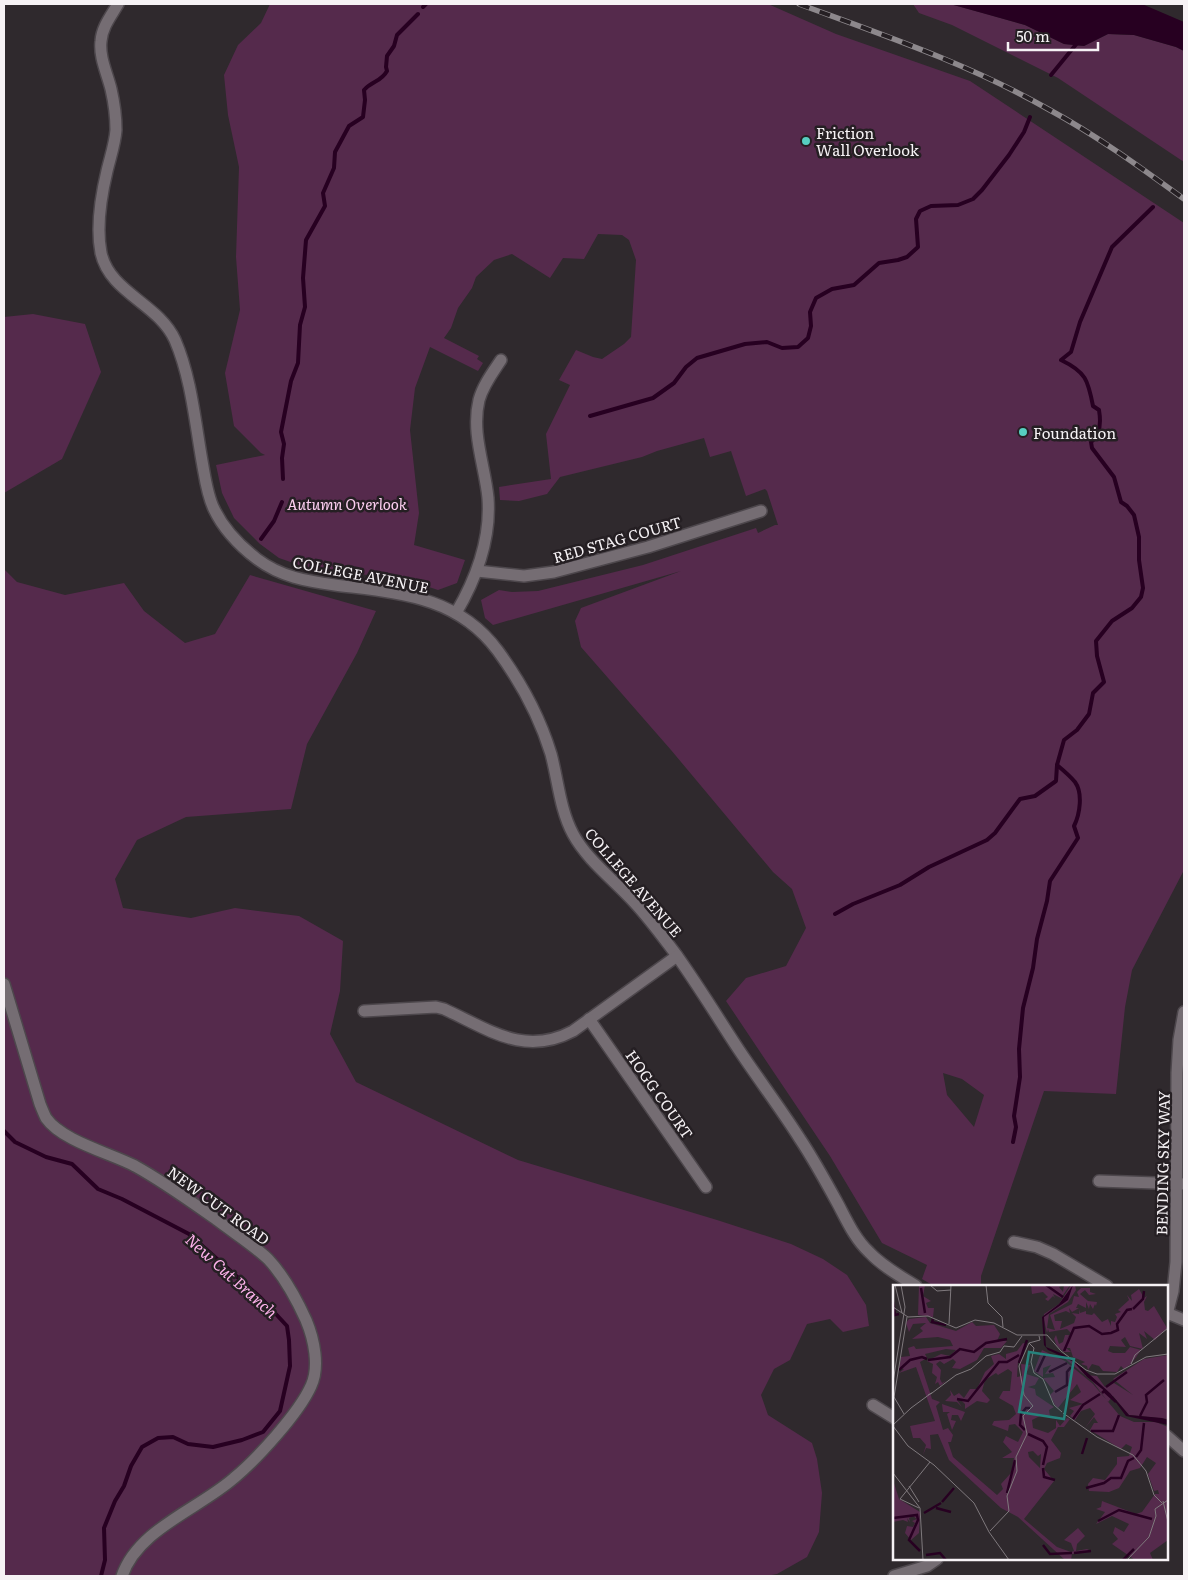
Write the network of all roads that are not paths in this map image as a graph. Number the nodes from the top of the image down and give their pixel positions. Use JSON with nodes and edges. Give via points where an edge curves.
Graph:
{"nodes":[{"id":1,"x":118,"y":4,"type":"edge"},
{"id":2,"x":501,"y":360,"type":"dead end"},
{"id":3,"x":761,"y":511,"type":"dead end"},
{"id":4,"x":477,"y":571,"type":"junction"},
{"id":5,"x":456,"y":614,"type":"junction"},
{"id":6,"x":677,"y":956,"type":"junction"},
{"id":7,"x":4,"y":984,"type":"edge"},
{"id":8,"x":364,"y":1010,"type":"dead end"},
{"id":9,"x":1184,"y":1012,"type":"edge"},
{"id":10,"x":589,"y":1019,"type":"junction"},
{"id":11,"x":1099,"y":1181,"type":"dead end"},
{"id":12,"x":698,"y":1182,"type":"dead end"},
{"id":13,"x":1180,"y":1184,"type":"edge"},
{"id":14,"x":1014,"y":1242,"type":"dead end"},
{"id":15,"x":914,"y":1285,"type":"edge"},
{"id":16,"x":1105,"y":1285,"type":"edge"},
{"id":17,"x":1168,"y":1309,"type":"edge"},
{"id":18,"x":1168,"y":1313,"type":"edge"},
{"id":19,"x":1184,"y":1320,"type":"edge"},
{"id":20,"x":873,"y":1405,"type":"dead end"},
{"id":21,"x":893,"y":1417,"type":"edge"},
{"id":22,"x":1169,"y":1439,"type":"edge"},
{"id":23,"x":1184,"y":1451,"type":"edge"},
{"id":24,"x":936,"y":1560,"type":"edge"},
{"id":25,"x":122,"y":1576,"type":"edge"},
{"id":26,"x":894,"y":1576,"type":"edge"}],
"edges":[{"from":1,"to":5,"type":"street","name":"COLLEGE AVENUE","via":[[104,27],[100,44],[114,104],[116,130],[101,208],[101,252],[112,277],[160,318],[173,337],[183,364],[206,482],[221,523],[256,558],[299,580],[400,593],[446,607]]},
{"from":2,"to":4,"type":"street","via":[[479,400],[479,446],[488,499],[484,547]]},
{"from":3,"to":4,"type":"street","name":"RED STAG COURT","via":[[648,547],[554,572],[524,576]]},
{"from":4,"to":5,"type":"street"},
{"from":5,"to":6,"type":"street","name":"COLLEGE AVENUE","via":[[484,634],[524,694],[550,753],[566,819],[574,838],[634,902]]},
{"from":6,"to":10,"type":"street"},
{"from":6,"to":15,"type":"street","name":"COLLEGE AVENUE","via":[[800,1138],[852,1231],[879,1262]]},
{"from":7,"to":25,"type":"street","name":"NEW CUT ROAD","via":[[47,1118],[57,1129],[73,1138],[171,1187],[268,1259],[286,1281],[311,1332],[315,1372],[303,1402],[271,1441],[234,1478],[167,1523],[141,1545]]},
{"from":8,"to":10,"type":"street","via":[[436,1007],[506,1038],[536,1042],[560,1038]]},
{"from":9,"to":13,"type":"street","name":"BENDING SKY WAY","via":[[1177,1073]]},
{"from":10,"to":12,"type":"street","name":"HOGG COURT"},
{"from":11,"to":13,"type":"street"},
{"from":13,"to":17,"type":"street","name":"BENDING SKY WAY","via":[[1176,1262]]},
{"from":14,"to":16,"type":"street","via":[[1053,1254]]},
{"from":18,"to":19,"type":"street"},
{"from":20,"to":21,"type":"street"},
{"from":22,"to":23,"type":"street"},
{"from":24,"to":26,"type":"street","via":[[927,1566]]}]}
